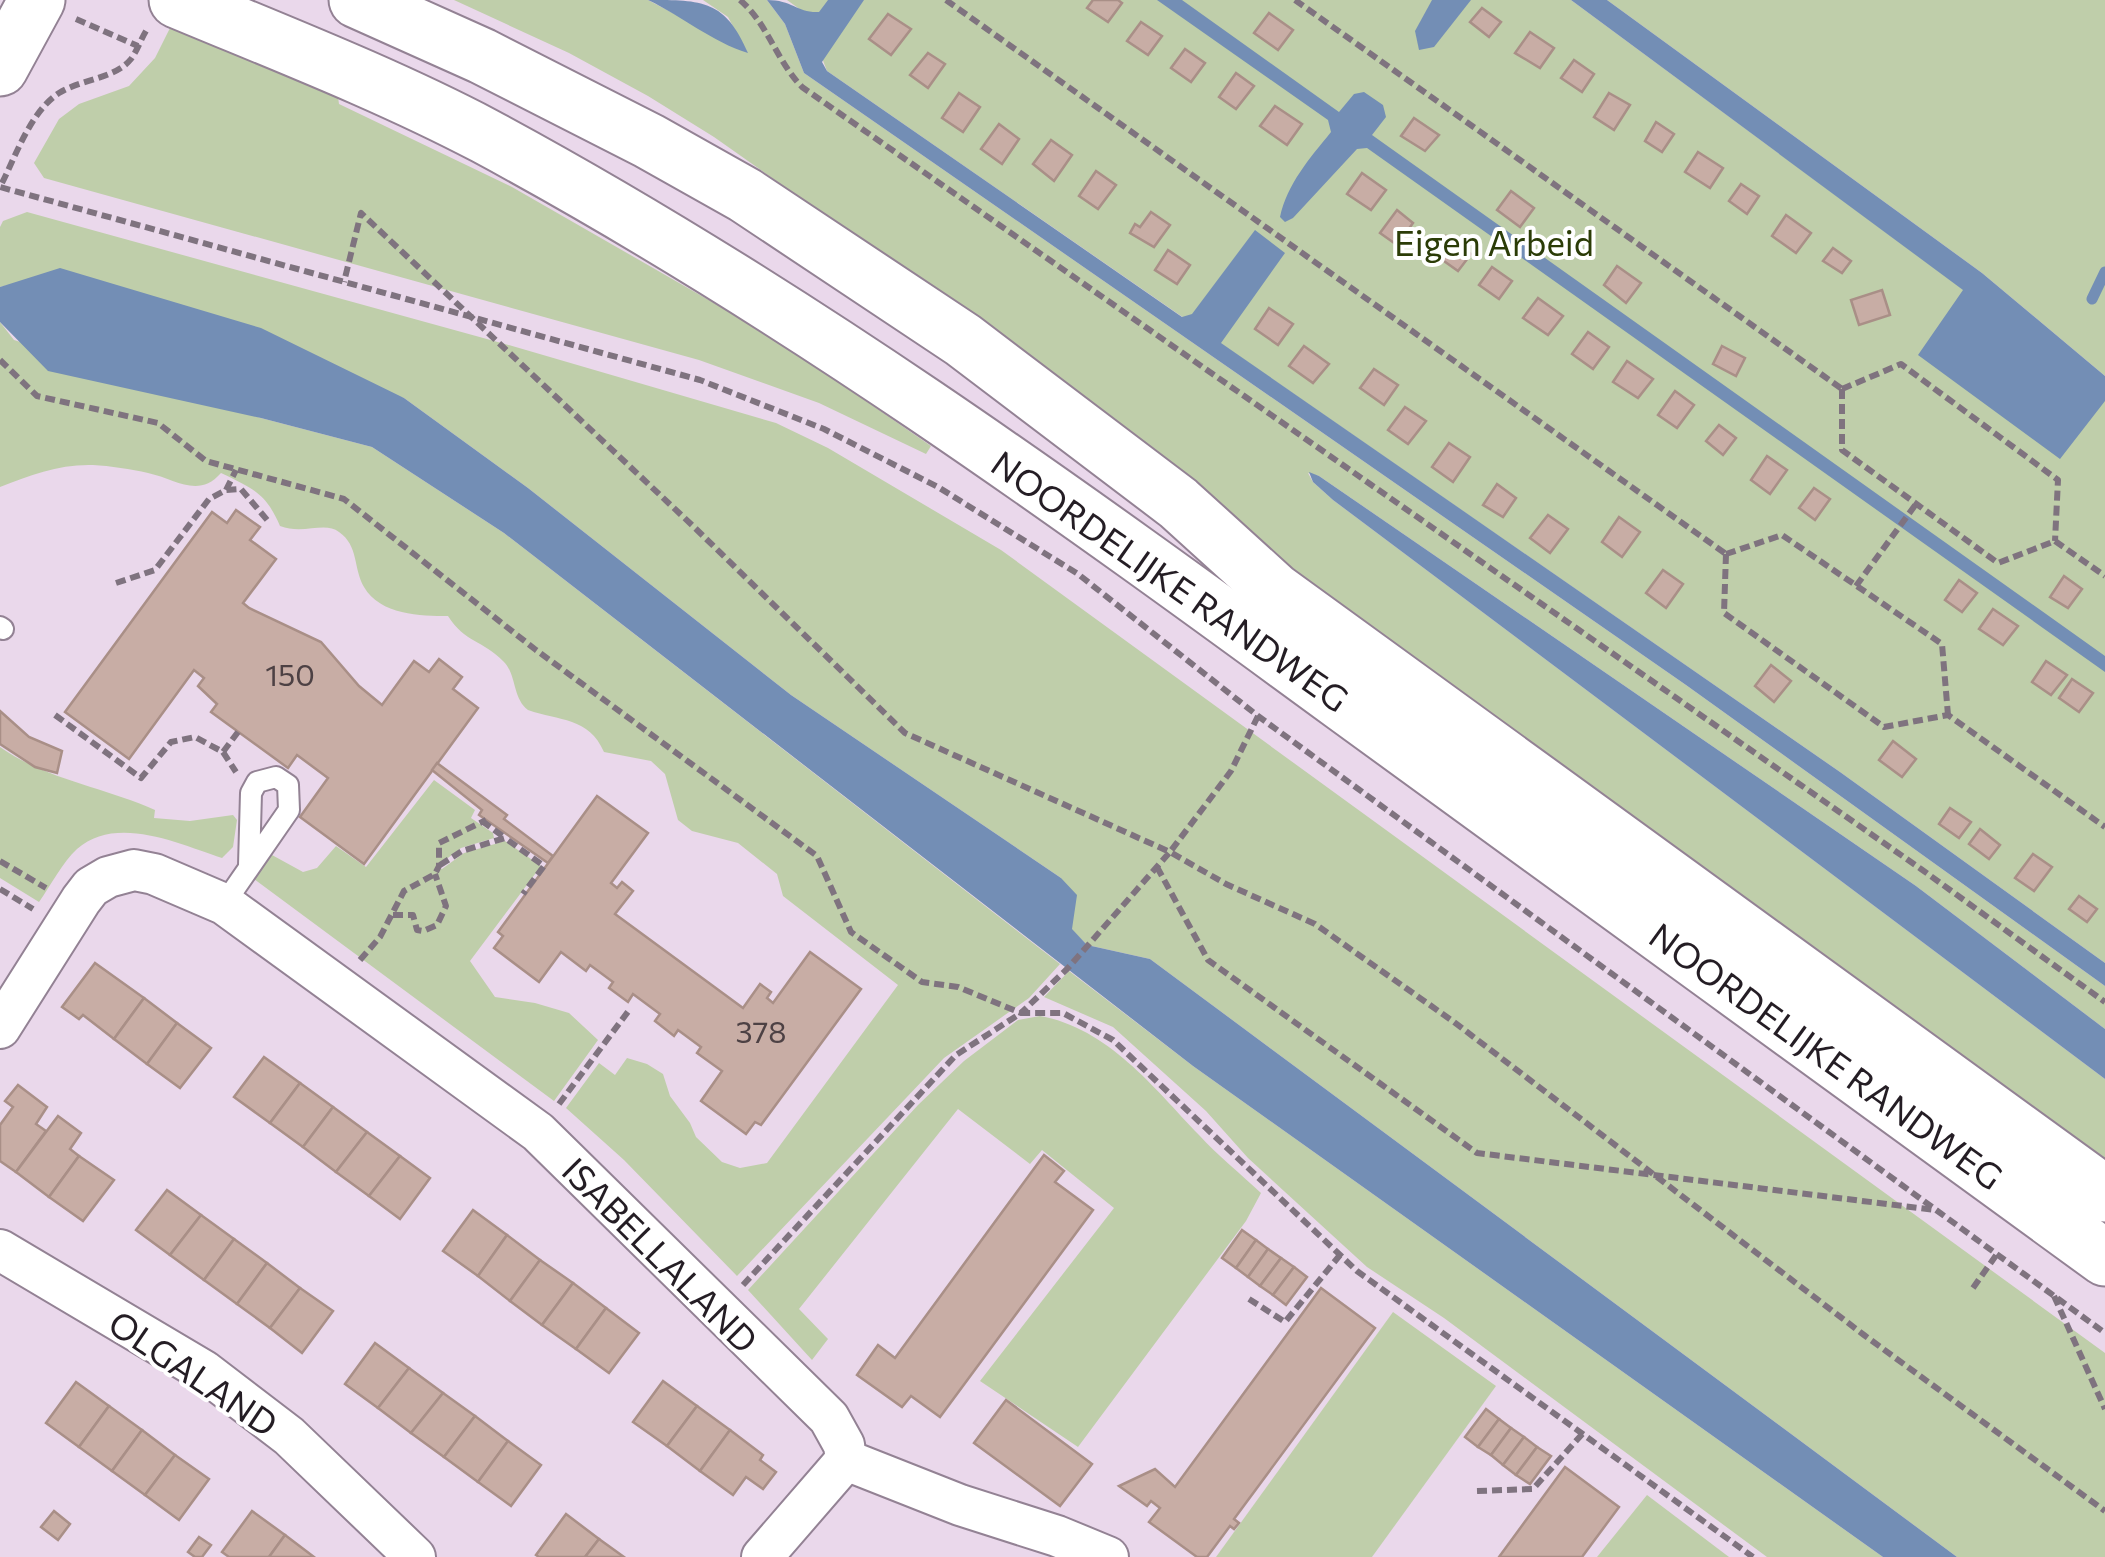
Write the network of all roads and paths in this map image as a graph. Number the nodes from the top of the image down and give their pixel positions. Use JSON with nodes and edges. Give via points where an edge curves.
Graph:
{"nodes":[{"id":1,"x":177,"y":0,"type":"edge"},
{"id":2,"x":357,"y":0,"type":"edge"},
{"id":3,"x":740,"y":0,"type":"edge"},
{"id":4,"x":946,"y":0,"type":"edge"},
{"id":5,"x":1295,"y":0,"type":"edge"},
{"id":6,"x":36,"y":1,"type":"edge"},
{"id":7,"x":0,"y":68,"type":"edge"},
{"id":8,"x":344,"y":282,"type":"junction"},
{"id":9,"x":471,"y":318,"type":"junction"},
{"id":10,"x":0,"y":360,"type":"edge"},
{"id":11,"x":1842,"y":388,"type":"junction"},
{"id":12,"x":236,"y":470,"type":"junction"},
{"id":13,"x":226,"y":490,"type":"junction"},
{"id":14,"x":1914,"y":507,"type":"junction"},
{"id":15,"x":268,"y":521,"type":"dead end"},
{"id":16,"x":2055,"y":541,"type":"junction"},
{"id":17,"x":1726,"y":554,"type":"junction"},
{"id":18,"x":2105,"y":576,"type":"edge"},
{"id":19,"x":116,"y":584,"type":"dead end"},
{"id":20,"x":1856,"y":586,"type":"junction"},
{"id":21,"x":55,"y":714,"type":"dead end"},
{"id":22,"x":1948,"y":715,"type":"junction"},
{"id":23,"x":1258,"y":716,"type":"junction"},
{"id":24,"x":238,"y":732,"type":"dead end"},
{"id":25,"x":2105,"y":827,"type":"edge"},
{"id":26,"x":505,"y":838,"type":"junction"},
{"id":27,"x":1170,"y":852,"type":"junction"},
{"id":28,"x":0,"y":861,"type":"edge"},
{"id":29,"x":249,"y":865,"type":"dead end"},
{"id":30,"x":1157,"y":868,"type":"junction"},
{"id":31,"x":437,"y":870,"type":"junction"},
{"id":32,"x":523,"y":894,"type":"dead end"},
{"id":33,"x":224,"y":904,"type":"junction"},
{"id":34,"x":77,"y":907,"type":"junction"},
{"id":35,"x":393,"y":916,"type":"junction"},
{"id":36,"x":337,"y":988,"type":"junction"},
{"id":37,"x":2105,"y":1002,"type":"edge"},
{"id":38,"x":630,"y":1009,"type":"dead end"},
{"id":39,"x":1021,"y":1013,"type":"junction"},
{"id":40,"x":0,"y":1028,"type":"edge"},
{"id":41,"x":538,"y":1132,"type":"junction"},
{"id":42,"x":1652,"y":1175,"type":"junction"},
{"id":43,"x":2105,"y":1194,"type":"edge"},
{"id":44,"x":1936,"y":1210,"type":"junction"},
{"id":45,"x":0,"y":1250,"type":"edge"},
{"id":46,"x":1997,"y":1254,"type":"junction"},
{"id":47,"x":1340,"y":1255,"type":"junction"},
{"id":48,"x":2105,"y":1258,"type":"edge"},
{"id":49,"x":1973,"y":1288,"type":"dead end"},
{"id":50,"x":2053,"y":1295,"type":"junction"},
{"id":51,"x":1250,"y":1299,"type":"dead end"},
{"id":52,"x":718,"y":1312,"type":"junction"},
{"id":53,"x":2105,"y":1333,"type":"edge"},
{"id":54,"x":2105,"y":1409,"type":"edge"},
{"id":55,"x":1584,"y":1432,"type":"junction"},
{"id":56,"x":846,"y":1460,"type":"junction"},
{"id":57,"x":1477,"y":1491,"type":"dead end"},
{"id":58,"x":2105,"y":1511,"type":"edge"},
{"id":59,"x":414,"y":1557,"type":"edge"},
{"id":60,"x":762,"y":1557,"type":"edge"},
{"id":61,"x":1108,"y":1557,"type":"edge"},
{"id":62,"x":1753,"y":1557,"type":"edge"}],
"edges":[{"from":1,"to":48,"type":"main road","name":"NOORDELIJKE RANDWEG","via":[[481,134],[859,360],[1239,627]]},
{"from":2,"to":43,"type":"main road","name":"NOORDELIJKE RANDWEG","via":[[649,141],[963,340],[1178,503],[1275,592]]},
{"from":3,"to":37,"type":"path","via":[[802,87]]},
{"from":4,"to":17,"type":"path"},
{"from":5,"to":11,"type":"path"},
{"from":6,"to":7,"type":"main road"},
{"from":6,"to":8,"type":"path","via":[[138,46],[130,61],[49,102],[0,187]]},
{"from":8,"to":9,"type":"path"},
{"from":8,"to":9,"type":"path","via":[[361,212]]},
{"from":9,"to":23,"type":"path","via":[[700,380],[824,429],[922,479],[1078,574]]},
{"from":9,"to":27,"type":"path","via":[[905,733]]},
{"from":10,"to":12,"type":"path","via":[[37,396],[158,423],[206,461]]},
{"from":11,"to":14,"type":"path","via":[[1842,450]]},
{"from":11,"to":16,"type":"path","via":[[1901,364],[2058,480]]},
{"from":12,"to":13,"type":"path"},
{"from":12,"to":39,"type":"path","via":[[344,500],[817,856],[851,932],[922,982],[958,987]]},
{"from":13,"to":15,"type":"path","via":[[241,489]]},
{"from":13,"to":19,"type":"path","via":[[209,500],[155,570]]},
{"from":14,"to":16,"type":"path","via":[[1998,563]]},
{"from":14,"to":20,"type":"path"},
{"from":16,"to":18,"type":"path"},
{"from":17,"to":20,"type":"path","via":[[1782,535]]},
{"from":17,"to":22,"type":"path","via":[[1724,612],[1884,727]]},
{"from":20,"to":22,"type":"path","via":[[1942,644]]},
{"from":21,"to":24,"type":"path","via":[[141,778],[172,742],[195,736],[222,752]]},
{"from":22,"to":25,"type":"path"},
{"from":23,"to":27,"type":"path","via":[[1231,771]]},
{"from":23,"to":44,"type":"path"},
{"from":26,"to":31,"type":"path","via":[[462,850]]},
{"from":26,"to":31,"type":"path","via":[[484,820],[439,843]]},
{"from":26,"to":32,"type":"path","via":[[544,866]]},
{"from":27,"to":30,"type":"path"},
{"from":27,"to":42,"type":"path","via":[[1315,924]]},
{"from":28,"to":34,"type":"path"},
{"from":29,"to":33,"type":"lane"},
{"from":30,"to":39,"type":"path"},
{"from":30,"to":42,"type":"path","via":[[1208,960],[1477,1154]]},
{"from":31,"to":35,"type":"path","via":[[404,891]]},
{"from":31,"to":35,"type":"path","via":[[446,906],[437,925],[417,930],[413,915]]},
{"from":33,"to":34,"type":"street","name":"ISABELLALAND","via":[[134,870],[91,887]]},
{"from":33,"to":36,"type":"street","name":"ISABELLALAND"},
{"from":34,"to":40,"type":"street"},
{"from":35,"to":36,"type":"path"},
{"from":36,"to":41,"type":"street","name":"ISABELLALAND"},
{"from":38,"to":41,"type":"path"},
{"from":39,"to":47,"type":"path","via":[[1063,1014],[1113,1040]]},
{"from":39,"to":52,"type":"path","via":[[956,1055]]},
{"from":41,"to":52,"type":"street","name":"ISABELLALAND"},
{"from":42,"to":44,"type":"path"},
{"from":42,"to":58,"type":"path"},
{"from":44,"to":46,"type":"path"},
{"from":45,"to":59,"type":"street","name":"OLGALAND","via":[[204,1370],[290,1436]]},
{"from":46,"to":49,"type":"path"},
{"from":46,"to":50,"type":"path"},
{"from":47,"to":51,"type":"path","via":[[1284,1322]]},
{"from":47,"to":55,"type":"path"},
{"from":50,"to":53,"type":"path"},
{"from":50,"to":54,"type":"path"},
{"from":52,"to":56,"type":"street","name":"ISABELLALAND","via":[[829,1418]]},
{"from":55,"to":57,"type":"path","via":[[1534,1489]]},
{"from":55,"to":62,"type":"path"},
{"from":56,"to":60,"type":"street"},
{"from":56,"to":61,"type":"street"}]}
